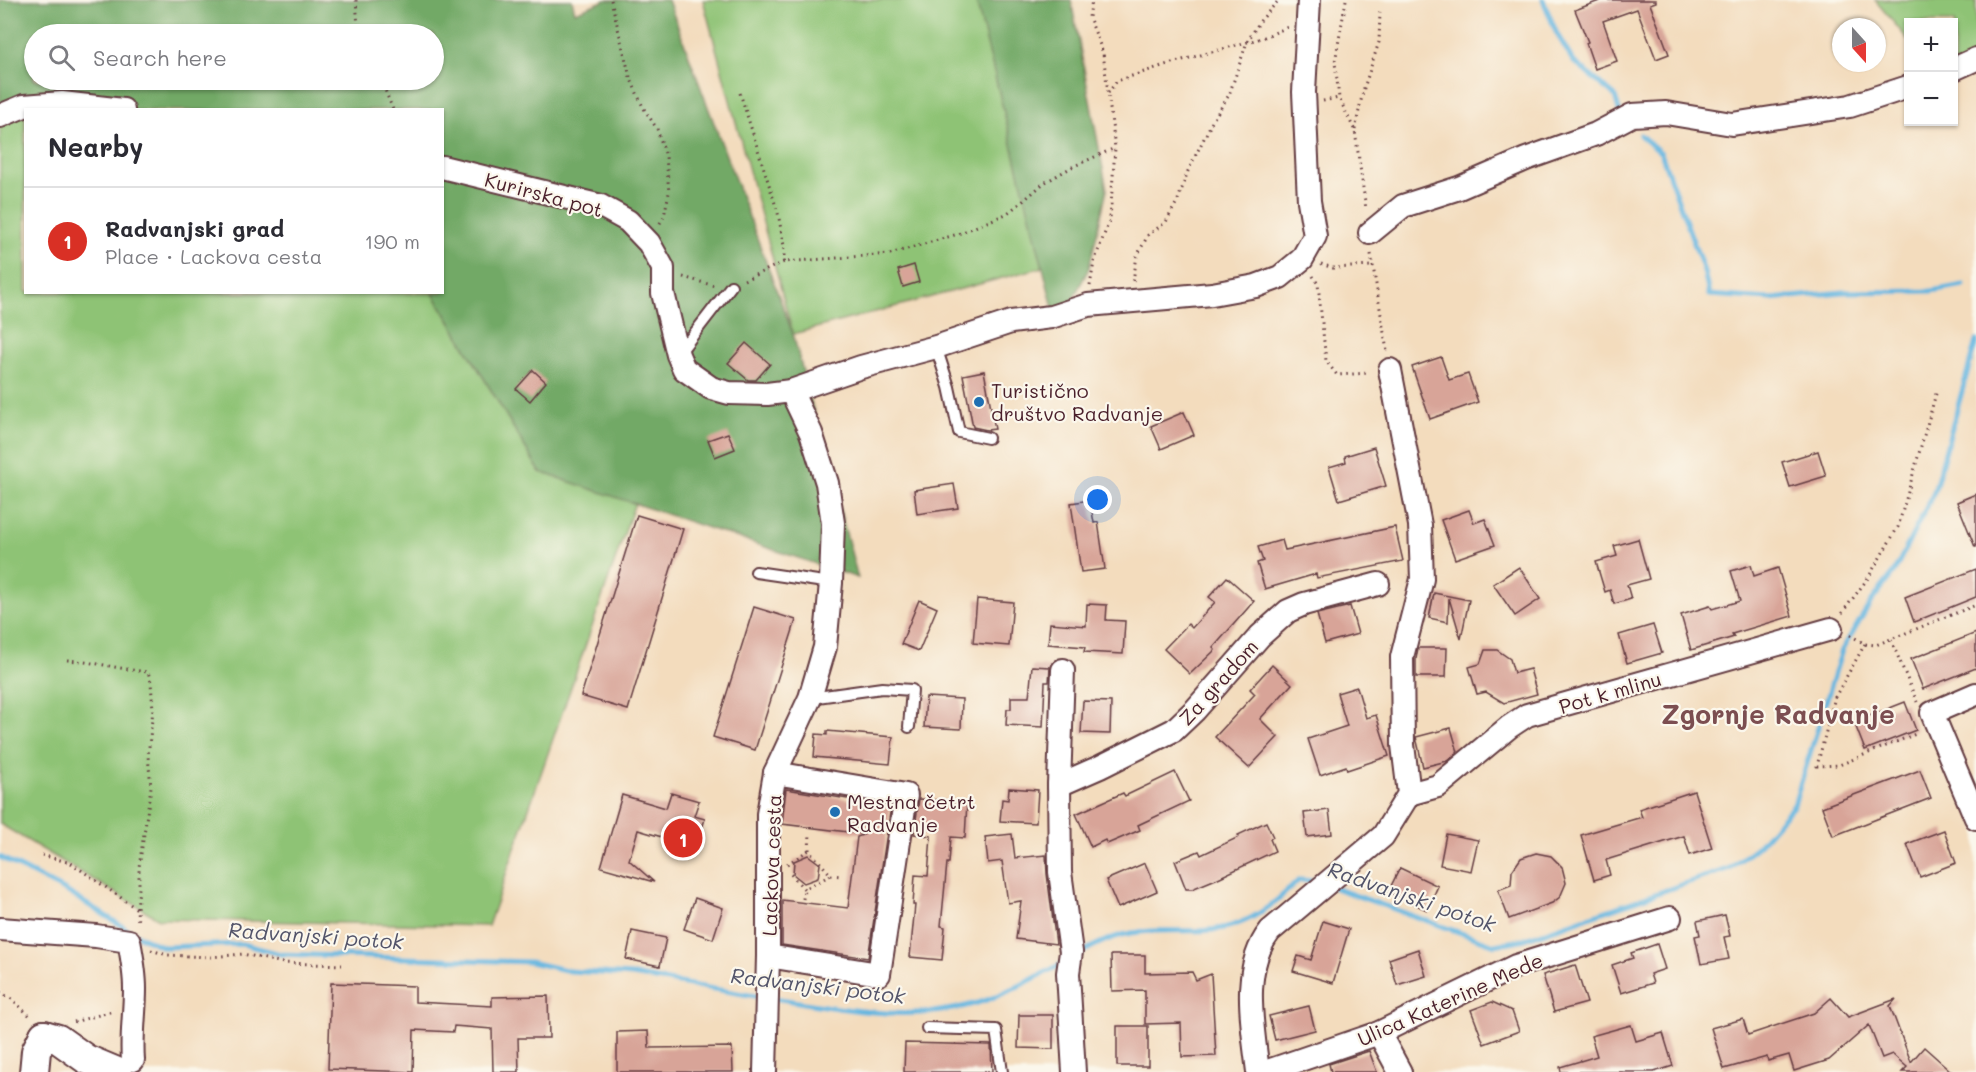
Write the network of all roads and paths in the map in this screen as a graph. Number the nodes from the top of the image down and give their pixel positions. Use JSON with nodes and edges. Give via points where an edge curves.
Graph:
{"nodes":[{"id":1,"x":356,"y":0,"type":"edge"},
{"id":2,"x":611,"y":0,"type":"edge"},
{"id":3,"x":1092,"y":0,"type":"edge"},
{"id":4,"x":1280,"y":0,"type":"edge"},
{"id":5,"x":1346,"y":0,"type":"edge"},
{"id":6,"x":1309,"y":9,"type":"edge"},
{"id":7,"x":1380,"y":11,"type":"dead end"},
{"id":8,"x":358,"y":24,"type":"edge"},
{"id":9,"x":1247,"y":42,"type":"junction"},
{"id":10,"x":1976,"y":58,"type":"edge"},
{"id":11,"x":1958,"y":67,"type":"edge"},
{"id":12,"x":1904,"y":88,"type":"edge"},
{"id":13,"x":385,"y":90,"type":"edge"},
{"id":14,"x":740,"y":93,"type":"dead end"},
{"id":15,"x":1108,"y":94,"type":"junction"},
{"id":16,"x":106,"y":108,"type":"edge"},
{"id":17,"x":392,"y":108,"type":"edge"},
{"id":18,"x":0,"y":116,"type":"edge"},
{"id":19,"x":1355,"y":131,"type":"junction"},
{"id":20,"x":1115,"y":148,"type":"junction"},
{"id":21,"x":444,"y":167,"type":"edge"},
{"id":22,"x":1370,"y":233,"type":"junction"},
{"id":23,"x":649,"y":243,"type":"junction"},
{"id":24,"x":1302,"y":259,"type":"junction"},
{"id":25,"x":784,"y":262,"type":"junction"},
{"id":26,"x":1372,"y":266,"type":"junction"},
{"id":27,"x":663,"y":268,"type":"junction"},
{"id":28,"x":731,"y":286,"type":"junction"},
{"id":29,"x":1129,"y":302,"type":"junction"},
{"id":30,"x":1088,"y":305,"type":"junction"},
{"id":31,"x":936,"y":347,"type":"junction"},
{"id":32,"x":678,"y":355,"type":"junction"},
{"id":33,"x":1390,"y":370,"type":"junction"},
{"id":34,"x":1937,"y":390,"type":"dead end"},
{"id":35,"x":791,"y":391,"type":"junction"},
{"id":36,"x":988,"y":438,"type":"dead end"},
{"id":37,"x":756,"y":572,"type":"dead end"},
{"id":38,"x":831,"y":583,"type":"junction"},
{"id":39,"x":1377,"y":584,"type":"dead end"},
{"id":40,"x":1976,"y":605,"type":"edge"},
{"id":41,"x":1831,"y":629,"type":"joint"},
{"id":42,"x":1855,"y":639,"type":"dead end"},
{"id":43,"x":1891,"y":640,"type":"junction"},
{"id":44,"x":1865,"y":644,"type":"junction"},
{"id":45,"x":67,"y":660,"type":"dead end"},
{"id":46,"x":1063,"y":669,"type":"dead end"},
{"id":47,"x":1976,"y":694,"type":"edge"},
{"id":48,"x":810,"y":698,"type":"junction"},
{"id":49,"x":1935,"y":719,"type":"junction"},
{"id":50,"x":909,"y":728,"type":"dead end"},
{"id":51,"x":775,"y":773,"type":"junction"},
{"id":52,"x":1059,"y":785,"type":"junction"},
{"id":53,"x":1409,"y":794,"type":"junction"},
{"id":54,"x":1976,"y":818,"type":"edge"},
{"id":55,"x":810,"y":834,"type":"dead end"},
{"id":56,"x":808,"y":850,"type":"junction"},
{"id":57,"x":42,"y":855,"type":"dead end"},
{"id":58,"x":831,"y":874,"type":"junction"},
{"id":59,"x":842,"y":876,"type":"dead end"},
{"id":60,"x":804,"y":889,"type":"junction"},
{"id":61,"x":803,"y":898,"type":"dead end"},
{"id":62,"x":137,"y":909,"type":"junction"},
{"id":63,"x":1670,"y":918,"type":"dead end"},
{"id":64,"x":0,"y":928,"type":"edge"},
{"id":65,"x":133,"y":934,"type":"junction"},
{"id":66,"x":768,"y":957,"type":"junction"},
{"id":67,"x":342,"y":965,"type":"dead end"},
{"id":68,"x":135,"y":991,"type":"junction"},
{"id":69,"x":0,"y":992,"type":"edge"},
{"id":70,"x":927,"y":1028,"type":"dead end"},
{"id":71,"x":1379,"y":1033,"type":"junction"},
{"id":72,"x":44,"y":1035,"type":"junction"},
{"id":73,"x":121,"y":1068,"type":"edge"},
{"id":74,"x":34,"y":1072,"type":"edge"},
{"id":75,"x":46,"y":1072,"type":"edge"},
{"id":76,"x":77,"y":1072,"type":"edge"},
{"id":77,"x":765,"y":1072,"type":"edge"},
{"id":78,"x":1002,"y":1072,"type":"edge"},
{"id":79,"x":1074,"y":1072,"type":"edge"},
{"id":80,"x":1258,"y":1072,"type":"edge"},
{"id":81,"x":1265,"y":1072,"type":"edge"},
{"id":82,"x":1400,"y":1072,"type":"edge"}],
"edges":[{"from":1,"to":8,"type":"path"},
{"from":2,"to":23,"type":"path","via":[[630,77],[657,129],[666,156],[669,194],[664,216]]},
{"from":3,"to":15,"type":"path","via":[[1089,17],[1103,53]]},
{"from":4,"to":9,"type":"path"},
{"from":5,"to":19,"type":"path","via":[[1335,62],[1339,98]]},
{"from":6,"to":9,"type":"path"},
{"from":6,"to":24,"type":"street","via":[[1304,92],[1309,201],[1315,236]]},
{"from":7,"to":19,"type":"path","via":[[1379,42]]},
{"from":9,"to":15,"type":"path","via":[[1117,81]]},
{"from":9,"to":29,"type":"path","via":[[1229,95],[1188,171],[1178,200],[1166,222],[1148,235],[1137,256]]},
{"from":10,"to":11,"type":"street"},
{"from":12,"to":22,"type":"street","via":[[1841,108],[1732,124],[1666,113],[1632,115],[1596,134],[1403,206]]},
{"from":13,"to":17,"type":"path"},
{"from":14,"to":25,"type":"path","via":[[778,213]]},
{"from":15,"to":20,"type":"path"},
{"from":16,"to":18,"type":"street","via":[[62,103],[24,106]]},
{"from":19,"to":22,"type":"path"},
{"from":20,"to":25,"type":"path","via":[[1044,183],[1006,214],[958,234],[890,254]]},
{"from":20,"to":30,"type":"path","via":[[1110,219],[1094,262]]},
{"from":21,"to":23,"type":"street","name":"Kurirska pot","via":[[601,206],[628,221]]},
{"from":22,"to":26,"type":"path"},
{"from":23,"to":27,"type":"street","name":"Kurirska pot"},
{"from":24,"to":26,"type":"path","via":[[1333,268]]},
{"from":24,"to":29,"type":"street","name":"Kurirska pot","via":[[1280,277],[1256,286]]},
{"from":24,"to":33,"type":"path","via":[[1318,284],[1326,361],[1337,375]]},
{"from":25,"to":28,"type":"path"},
{"from":26,"to":33,"type":"path"},
{"from":27,"to":28,"type":"path","via":[[706,284]]},
{"from":27,"to":32,"type":"street","name":"Kurirska pot","via":[[663,293]]},
{"from":28,"to":32,"type":"lane"},
{"from":29,"to":30,"type":"street","name":"Kurirska pot"},
{"from":30,"to":31,"type":"street","name":"Kurirska pot","via":[[1051,317],[1011,322]]},
{"from":31,"to":35,"type":"street","name":"Kurirska pot"},
{"from":31,"to":36,"type":"lane","via":[[959,432]]},
{"from":32,"to":35,"type":"street","name":"Kurirska pot","via":[[684,369],[711,388],[747,394]]},
{"from":33,"to":53,"type":"street","via":[[1420,525],[1422,579],[1402,657],[1403,745]]},
{"from":34,"to":41,"type":"path","via":[[1898,527],[1868,579]]},
{"from":35,"to":38,"type":"street","name":"Lackova cesta","via":[[811,433],[826,483],[833,523]]},
{"from":37,"to":38,"type":"lane"},
{"from":38,"to":48,"type":"street","name":"Lackova cesta","via":[[825,647]]},
{"from":39,"to":52,"type":"street","name":"Za gradom","via":[[1288,611],[1174,730]]},
{"from":40,"to":43,"type":"path"},
{"from":41,"to":53,"type":"street","name":"Pot k mlinu","via":[[1527,715],[1438,786]]},
{"from":42,"to":44,"type":"path"},
{"from":43,"to":44,"type":"path"},
{"from":43,"to":49,"type":"path","via":[[1918,706]]},
{"from":44,"to":49,"type":"path","via":[[1834,697],[1818,765],[1839,765]]},
{"from":45,"to":62,"type":"path","via":[[147,672],[151,682],[153,710],[148,756],[152,788],[139,867]]},
{"from":46,"to":52,"type":"street"},
{"from":47,"to":49,"type":"street"},
{"from":48,"to":50,"type":"lane","via":[[882,688],[912,690]]},
{"from":48,"to":51,"type":"street","name":"Lackova cesta"},
{"from":49,"to":54,"type":"street"},
{"from":51,"to":66,"type":"street","name":"Lackova cesta","via":[[768,814]]},
{"from":51,"to":66,"type":"street","name":"Lackova cesta","via":[[906,795],[879,974]]},
{"from":52,"to":79,"type":"street","via":[[1060,872],[1070,963]]},
{"from":53,"to":80,"type":"street","via":[[1383,836],[1261,942],[1252,970]]},
{"from":55,"to":56,"type":"path"},
{"from":56,"to":58,"type":"path"},
{"from":56,"to":60,"type":"path","via":[[784,867]]},
{"from":57,"to":62,"type":"path","via":[[71,863]]},
{"from":58,"to":59,"type":"path"},
{"from":58,"to":60,"type":"path"},
{"from":60,"to":61,"type":"path"},
{"from":62,"to":65,"type":"path","via":[[139,920]]},
{"from":63,"to":71,"type":"street","name":"Ulica Katerine Mede","via":[[1516,966]]},
{"from":64,"to":65,"type":"street","via":[[96,936]]},
{"from":65,"to":67,"type":"path","via":[[167,955],[243,954],[283,963]]},
{"from":65,"to":68,"type":"street"},
{"from":66,"to":77,"type":"street","name":"Lackova cesta"},
{"from":68,"to":72,"type":"path","via":[[109,1013],[62,1025]]},
{"from":68,"to":73,"type":"street","via":[[131,1038]]},
{"from":69,"to":72,"type":"path","via":[[27,1012]]},
{"from":70,"to":78,"type":"lane","via":[[996,1030]]},
{"from":71,"to":81,"type":"street","name":"Ulica Katerine Mede"},
{"from":71,"to":82,"type":"street"},
{"from":72,"to":73,"type":"street","via":[[58,1039],[86,1059]]},
{"from":72,"to":74,"type":"street","via":[[36,1051]]},
{"from":72,"to":75,"type":"street"},
{"from":72,"to":76,"type":"street"}]}
